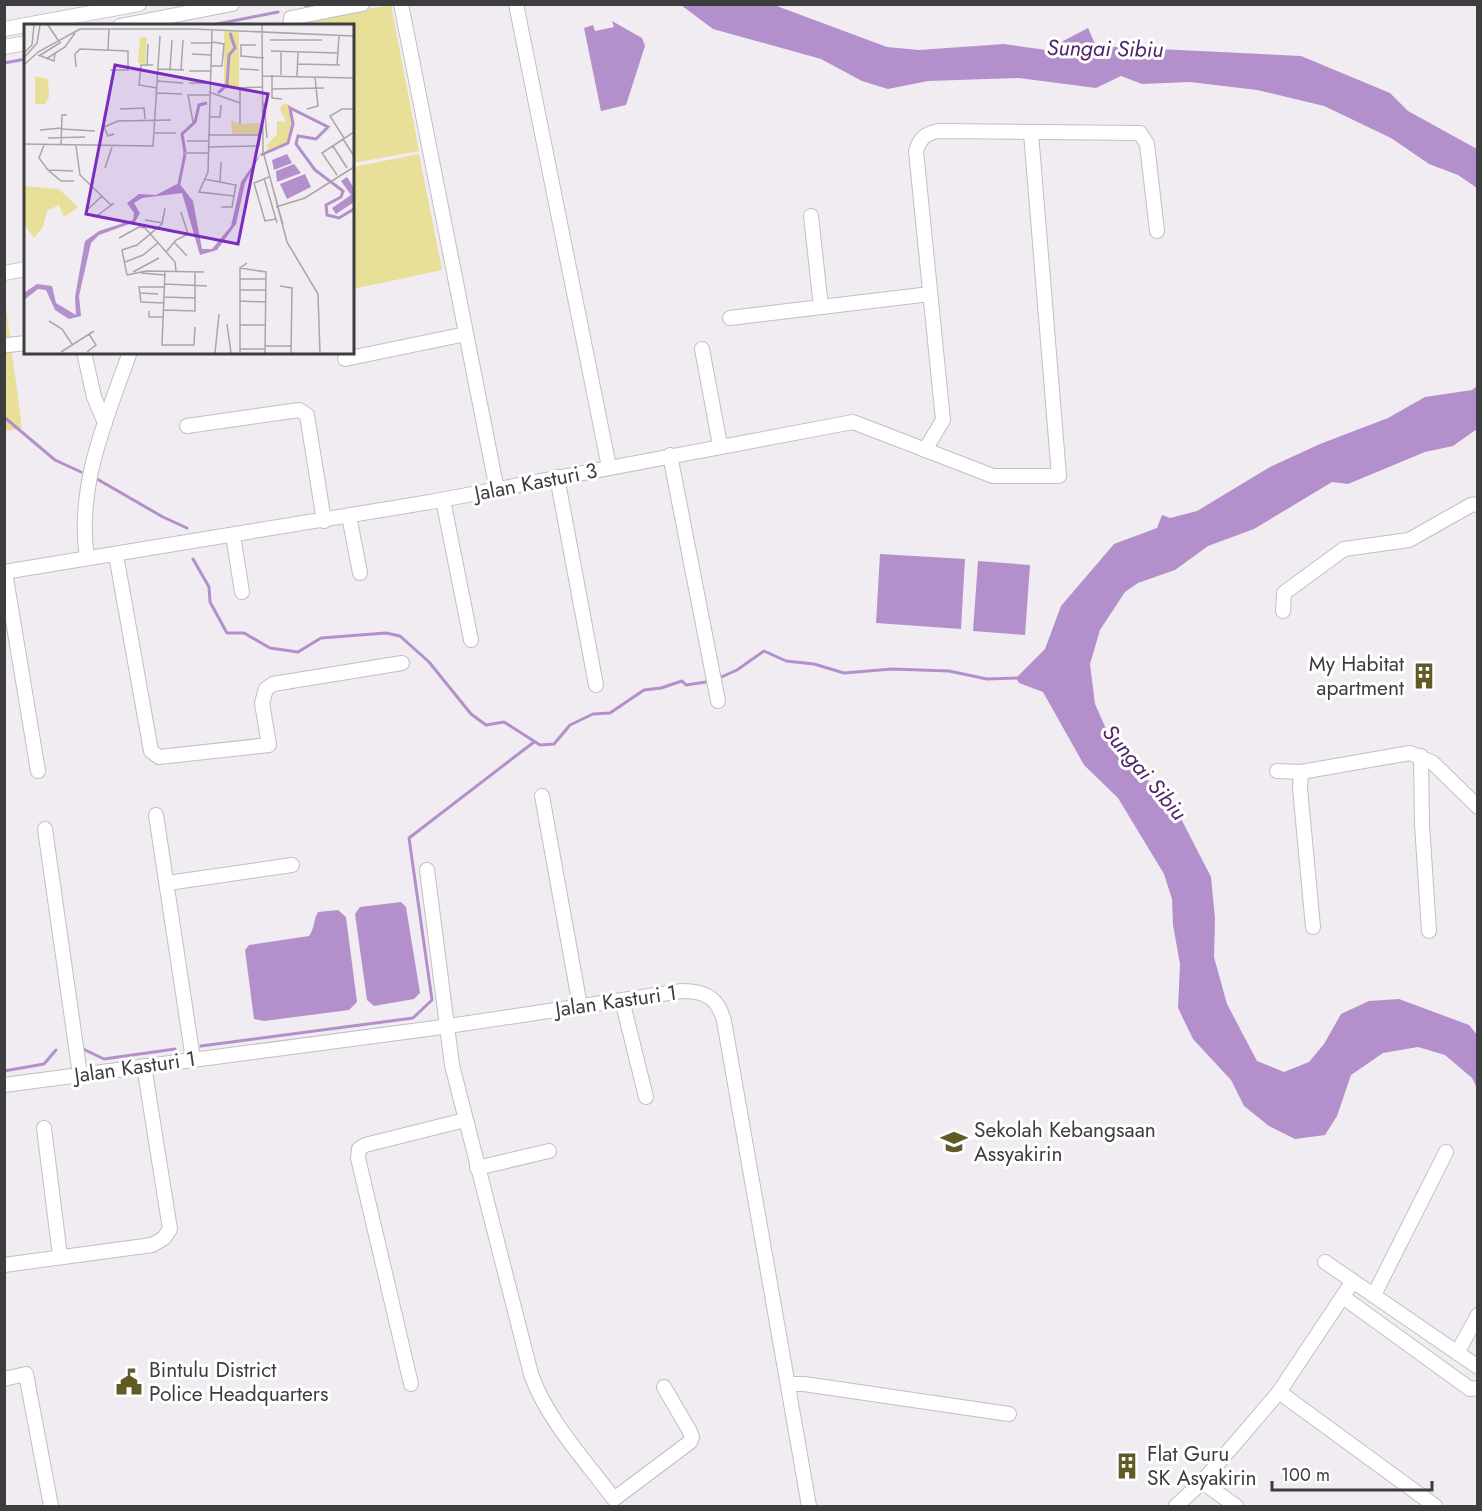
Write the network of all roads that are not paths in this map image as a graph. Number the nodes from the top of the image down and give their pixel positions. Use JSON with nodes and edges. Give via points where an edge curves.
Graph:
{"nodes":[{"id":1,"x":139,"y":4,"type":"edge"},
{"id":2,"x":232,"y":4,"type":"edge"},
{"id":3,"x":362,"y":4,"type":"edge"},
{"id":4,"x":401,"y":4,"type":"edge"},
{"id":5,"x":516,"y":4,"type":"edge"},
{"id":6,"x":88,"y":9,"type":"edge"},
{"id":7,"x":290,"y":16,"type":"edge"},
{"id":8,"x":24,"y":24,"type":"edge"},
{"id":9,"x":25,"y":24,"type":"edge"},
{"id":10,"x":130,"y":24,"type":"edge"},
{"id":11,"x":4,"y":29,"type":"edge"},
{"id":12,"x":24,"y":43,"type":"edge"},
{"id":13,"x":4,"y":47,"type":"edge"},
{"id":14,"x":1031,"y":133,"type":"junction"},
{"id":15,"x":811,"y":216,"type":"dead end"},
{"id":16,"x":1157,"y":231,"type":"dead end"},
{"id":17,"x":24,"y":269,"type":"edge"},
{"id":18,"x":4,"y":273,"type":"edge"},
{"id":19,"x":930,"y":294,"type":"junction"},
{"id":20,"x":820,"y":307,"type":"junction"},
{"id":21,"x":730,"y":318,"type":"dead end"},
{"id":22,"x":466,"y":334,"type":"junction"},
{"id":23,"x":24,"y":343,"type":"edge"},
{"id":24,"x":8,"y":345,"type":"dead end"},
{"id":25,"x":702,"y":349,"type":"dead end"},
{"id":26,"x":84,"y":354,"type":"edge"},
{"id":27,"x":129,"y":354,"type":"edge"},
{"id":28,"x":345,"y":359,"type":"dead end"},
{"id":29,"x":105,"y":423,"type":"junction"},
{"id":30,"x":187,"y":426,"type":"dead end"},
{"id":31,"x":720,"y":445,"type":"junction"},
{"id":32,"x":925,"y":450,"type":"junction"},
{"id":33,"x":670,"y":455,"type":"junction"},
{"id":34,"x":609,"y":468,"type":"junction"},
{"id":35,"x":557,"y":477,"type":"junction"},
{"id":36,"x":497,"y":490,"type":"junction"},
{"id":37,"x":443,"y":500,"type":"junction"},
{"id":38,"x":1478,"y":504,"type":"edge"},
{"id":39,"x":349,"y":516,"type":"junction"},
{"id":40,"x":324,"y":521,"type":"junction"},
{"id":41,"x":233,"y":536,"type":"junction"},
{"id":42,"x":116,"y":555,"type":"junction"},
{"id":43,"x":87,"y":558,"type":"junction"},
{"id":44,"x":5,"y":572,"type":"edge"},
{"id":45,"x":360,"y":573,"type":"dead end"},
{"id":46,"x":242,"y":592,"type":"dead end"},
{"id":47,"x":1282,"y":611,"type":"dead end"},
{"id":48,"x":471,"y":640,"type":"dead end"},
{"id":49,"x":402,"y":663,"type":"dead end"},
{"id":50,"x":596,"y":685,"type":"dead end"},
{"id":51,"x":718,"y":701,"type":"dead end"},
{"id":52,"x":1421,"y":756,"type":"junction"},
{"id":53,"x":38,"y":771,"type":"dead end"},
{"id":54,"x":1277,"y":771,"type":"dead end"},
{"id":55,"x":1301,"y":772,"type":"junction"},
{"id":56,"x":542,"y":796,"type":"dead end"},
{"id":57,"x":1478,"y":807,"type":"edge"},
{"id":58,"x":156,"y":815,"type":"dead end"},
{"id":59,"x":45,"y":830,"type":"dead end"},
{"id":60,"x":292,"y":865,"type":"dead end"},
{"id":61,"x":427,"y":870,"type":"dead end"},
{"id":62,"x":168,"y":883,"type":"junction"},
{"id":63,"x":1313,"y":927,"type":"dead end"},
{"id":64,"x":1429,"y":931,"type":"dead end"},
{"id":65,"x":622,"y":1000,"type":"junction"},
{"id":66,"x":580,"y":1006,"type":"junction"},
{"id":67,"x":447,"y":1026,"type":"junction"},
{"id":68,"x":194,"y":1059,"type":"junction"},
{"id":69,"x":144,"y":1066,"type":"junction"},
{"id":70,"x":80,"y":1075,"type":"junction"},
{"id":71,"x":4,"y":1085,"type":"edge"},
{"id":72,"x":646,"y":1097,"type":"dead end"},
{"id":73,"x":465,"y":1120,"type":"junction"},
{"id":74,"x":44,"y":1128,"type":"dead end"},
{"id":75,"x":549,"y":1151,"type":"dead end"},
{"id":76,"x":1446,"y":1152,"type":"dead end"},
{"id":77,"x":477,"y":1168,"type":"junction"},
{"id":78,"x":60,"y":1256,"type":"junction"},
{"id":79,"x":1325,"y":1262,"type":"dead end"},
{"id":80,"x":4,"y":1264,"type":"edge"},
{"id":81,"x":1353,"y":1281,"type":"junction"},
{"id":82,"x":1374,"y":1296,"type":"junction"},
{"id":83,"x":1343,"y":1297,"type":"junction"},
{"id":84,"x":1478,"y":1315,"type":"edge"},
{"id":85,"x":1457,"y":1353,"type":"junction"},
{"id":86,"x":1478,"y":1367,"type":"edge"},
{"id":87,"x":4,"y":1379,"type":"edge"},
{"id":88,"x":411,"y":1384,"type":"dead end"},
{"id":89,"x":789,"y":1384,"type":"junction"},
{"id":90,"x":664,"y":1387,"type":"dead end"},
{"id":91,"x":1478,"y":1388,"type":"edge"},
{"id":92,"x":1279,"y":1392,"type":"junction"},
{"id":93,"x":1009,"y":1414,"type":"dead end"},
{"id":94,"x":1202,"y":1482,"type":"junction"},
{"id":95,"x":609,"y":1503,"type":"edge"},
{"id":96,"x":51,"y":1506,"type":"edge"},
{"id":97,"x":809,"y":1506,"type":"edge"},
{"id":98,"x":1176,"y":1506,"type":"edge"},
{"id":99,"x":1236,"y":1506,"type":"edge"},
{"id":100,"x":1435,"y":1506,"type":"edge"}],
"edges":[{"from":1,"to":6,"type":"street"},
{"from":2,"to":10,"type":"street"},
{"from":3,"to":7,"type":"street"},
{"from":4,"to":22,"type":"street"},
{"from":5,"to":34,"type":"street"},
{"from":6,"to":9,"type":"street"},
{"from":8,"to":11,"type":"street"},
{"from":12,"to":13,"type":"street"},
{"from":14,"to":16,"type":"street","via":[[1140,133],[1147,144]]},
{"from":14,"to":19,"type":"street","via":[[938,131],[919,141],[916,151]]},
{"from":14,"to":32,"type":"street","name":"Jalan Kasturi 3","via":[[1059,476],[993,476]]},
{"from":15,"to":20,"type":"street"},
{"from":17,"to":18,"type":"street"},
{"from":19,"to":20,"type":"street"},
{"from":19,"to":32,"type":"street","via":[[943,420]]},
{"from":20,"to":21,"type":"street"},
{"from":22,"to":28,"type":"street"},
{"from":22,"to":36,"type":"street"},
{"from":23,"to":24,"type":"street"},
{"from":25,"to":31,"type":"street"},
{"from":26,"to":29,"type":"street","via":[[94,397]]},
{"from":27,"to":29,"type":"street"},
{"from":29,"to":43,"type":"street","via":[[86,494]]},
{"from":30,"to":40,"type":"street","via":[[304,411]]},
{"from":31,"to":32,"type":"street","name":"Jalan Kasturi 3","via":[[857,422]]},
{"from":31,"to":33,"type":"street","name":"Jalan Kasturi 3"},
{"from":33,"to":34,"type":"street","name":"Jalan Kasturi 3"},
{"from":33,"to":51,"type":"street"},
{"from":34,"to":35,"type":"street","name":"Jalan Kasturi 3"},
{"from":35,"to":36,"type":"street","name":"Jalan Kasturi 3"},
{"from":35,"to":50,"type":"street"},
{"from":36,"to":37,"type":"street","name":"Jalan Kasturi 3"},
{"from":37,"to":39,"type":"street","name":"Jalan Kasturi 3"},
{"from":37,"to":48,"type":"street"},
{"from":38,"to":47,"type":"street","via":[[1409,540],[1344,549],[1284,593]]},
{"from":39,"to":40,"type":"street","name":"Jalan Kasturi 3"},
{"from":39,"to":45,"type":"street"},
{"from":40,"to":41,"type":"street","name":"Jalan Kasturi 3"},
{"from":41,"to":42,"type":"street","name":"Jalan Kasturi 3"},
{"from":41,"to":46,"type":"street"},
{"from":42,"to":43,"type":"street","name":"Jalan Kasturi 3"},
{"from":42,"to":49,"type":"street","via":[[151,751],[159,757],[268,745],[262,703],[266,688]]},
{"from":43,"to":44,"type":"street","name":"Jalan Kasturi 3"},
{"from":44,"to":53,"type":"street"},
{"from":52,"to":55,"type":"street","via":[[1410,753]]},
{"from":52,"to":57,"type":"street"},
{"from":52,"to":64,"type":"street"},
{"from":54,"to":55,"type":"street"},
{"from":55,"to":63,"type":"street"},
{"from":56,"to":66,"type":"street"},
{"from":58,"to":62,"type":"street"},
{"from":59,"to":70,"type":"street"},
{"from":60,"to":62,"type":"street"},
{"from":61,"to":67,"type":"street"},
{"from":62,"to":68,"type":"street"},
{"from":65,"to":66,"type":"street","name":"Jalan Kasturi 1"},
{"from":65,"to":72,"type":"street"},
{"from":65,"to":89,"type":"street","name":"Jalan Kasturi 1","via":[[698,991],[711,996],[722,1011]]},
{"from":66,"to":67,"type":"street","name":"Jalan Kasturi 1"},
{"from":67,"to":68,"type":"street","name":"Jalan Kasturi 1"},
{"from":67,"to":73,"type":"street"},
{"from":68,"to":69,"type":"street","name":"Jalan Kasturi 1"},
{"from":69,"to":70,"type":"street","name":"Jalan Kasturi 1"},
{"from":69,"to":78,"type":"street","via":[[170,1229],[153,1245]]},
{"from":70,"to":71,"type":"street","name":"Jalan Kasturi 1"},
{"from":73,"to":77,"type":"street"},
{"from":73,"to":88,"type":"street","via":[[359,1149]]},
{"from":74,"to":78,"type":"street"},
{"from":75,"to":77,"type":"street"},
{"from":76,"to":82,"type":"street"},
{"from":77,"to":95,"type":"street","via":[[538,1392]]},
{"from":78,"to":80,"type":"street"},
{"from":79,"to":81,"type":"street"},
{"from":81,"to":82,"type":"street"},
{"from":81,"to":83,"type":"street"},
{"from":82,"to":85,"type":"street"},
{"from":83,"to":91,"type":"street","via":[[1470,1389]]},
{"from":83,"to":92,"type":"street"},
{"from":84,"to":85,"type":"street"},
{"from":85,"to":86,"type":"street"},
{"from":87,"to":96,"type":"street","via":[[26,1374]]},
{"from":89,"to":93,"type":"street"},
{"from":89,"to":97,"type":"street","name":"Jalan Kasturi 1"},
{"from":90,"to":95,"type":"street","via":[[689,1430],[690,1442]]},
{"from":92,"to":94,"type":"street"},
{"from":92,"to":100,"type":"street"},
{"from":94,"to":98,"type":"street"},
{"from":94,"to":99,"type":"street"}]}
